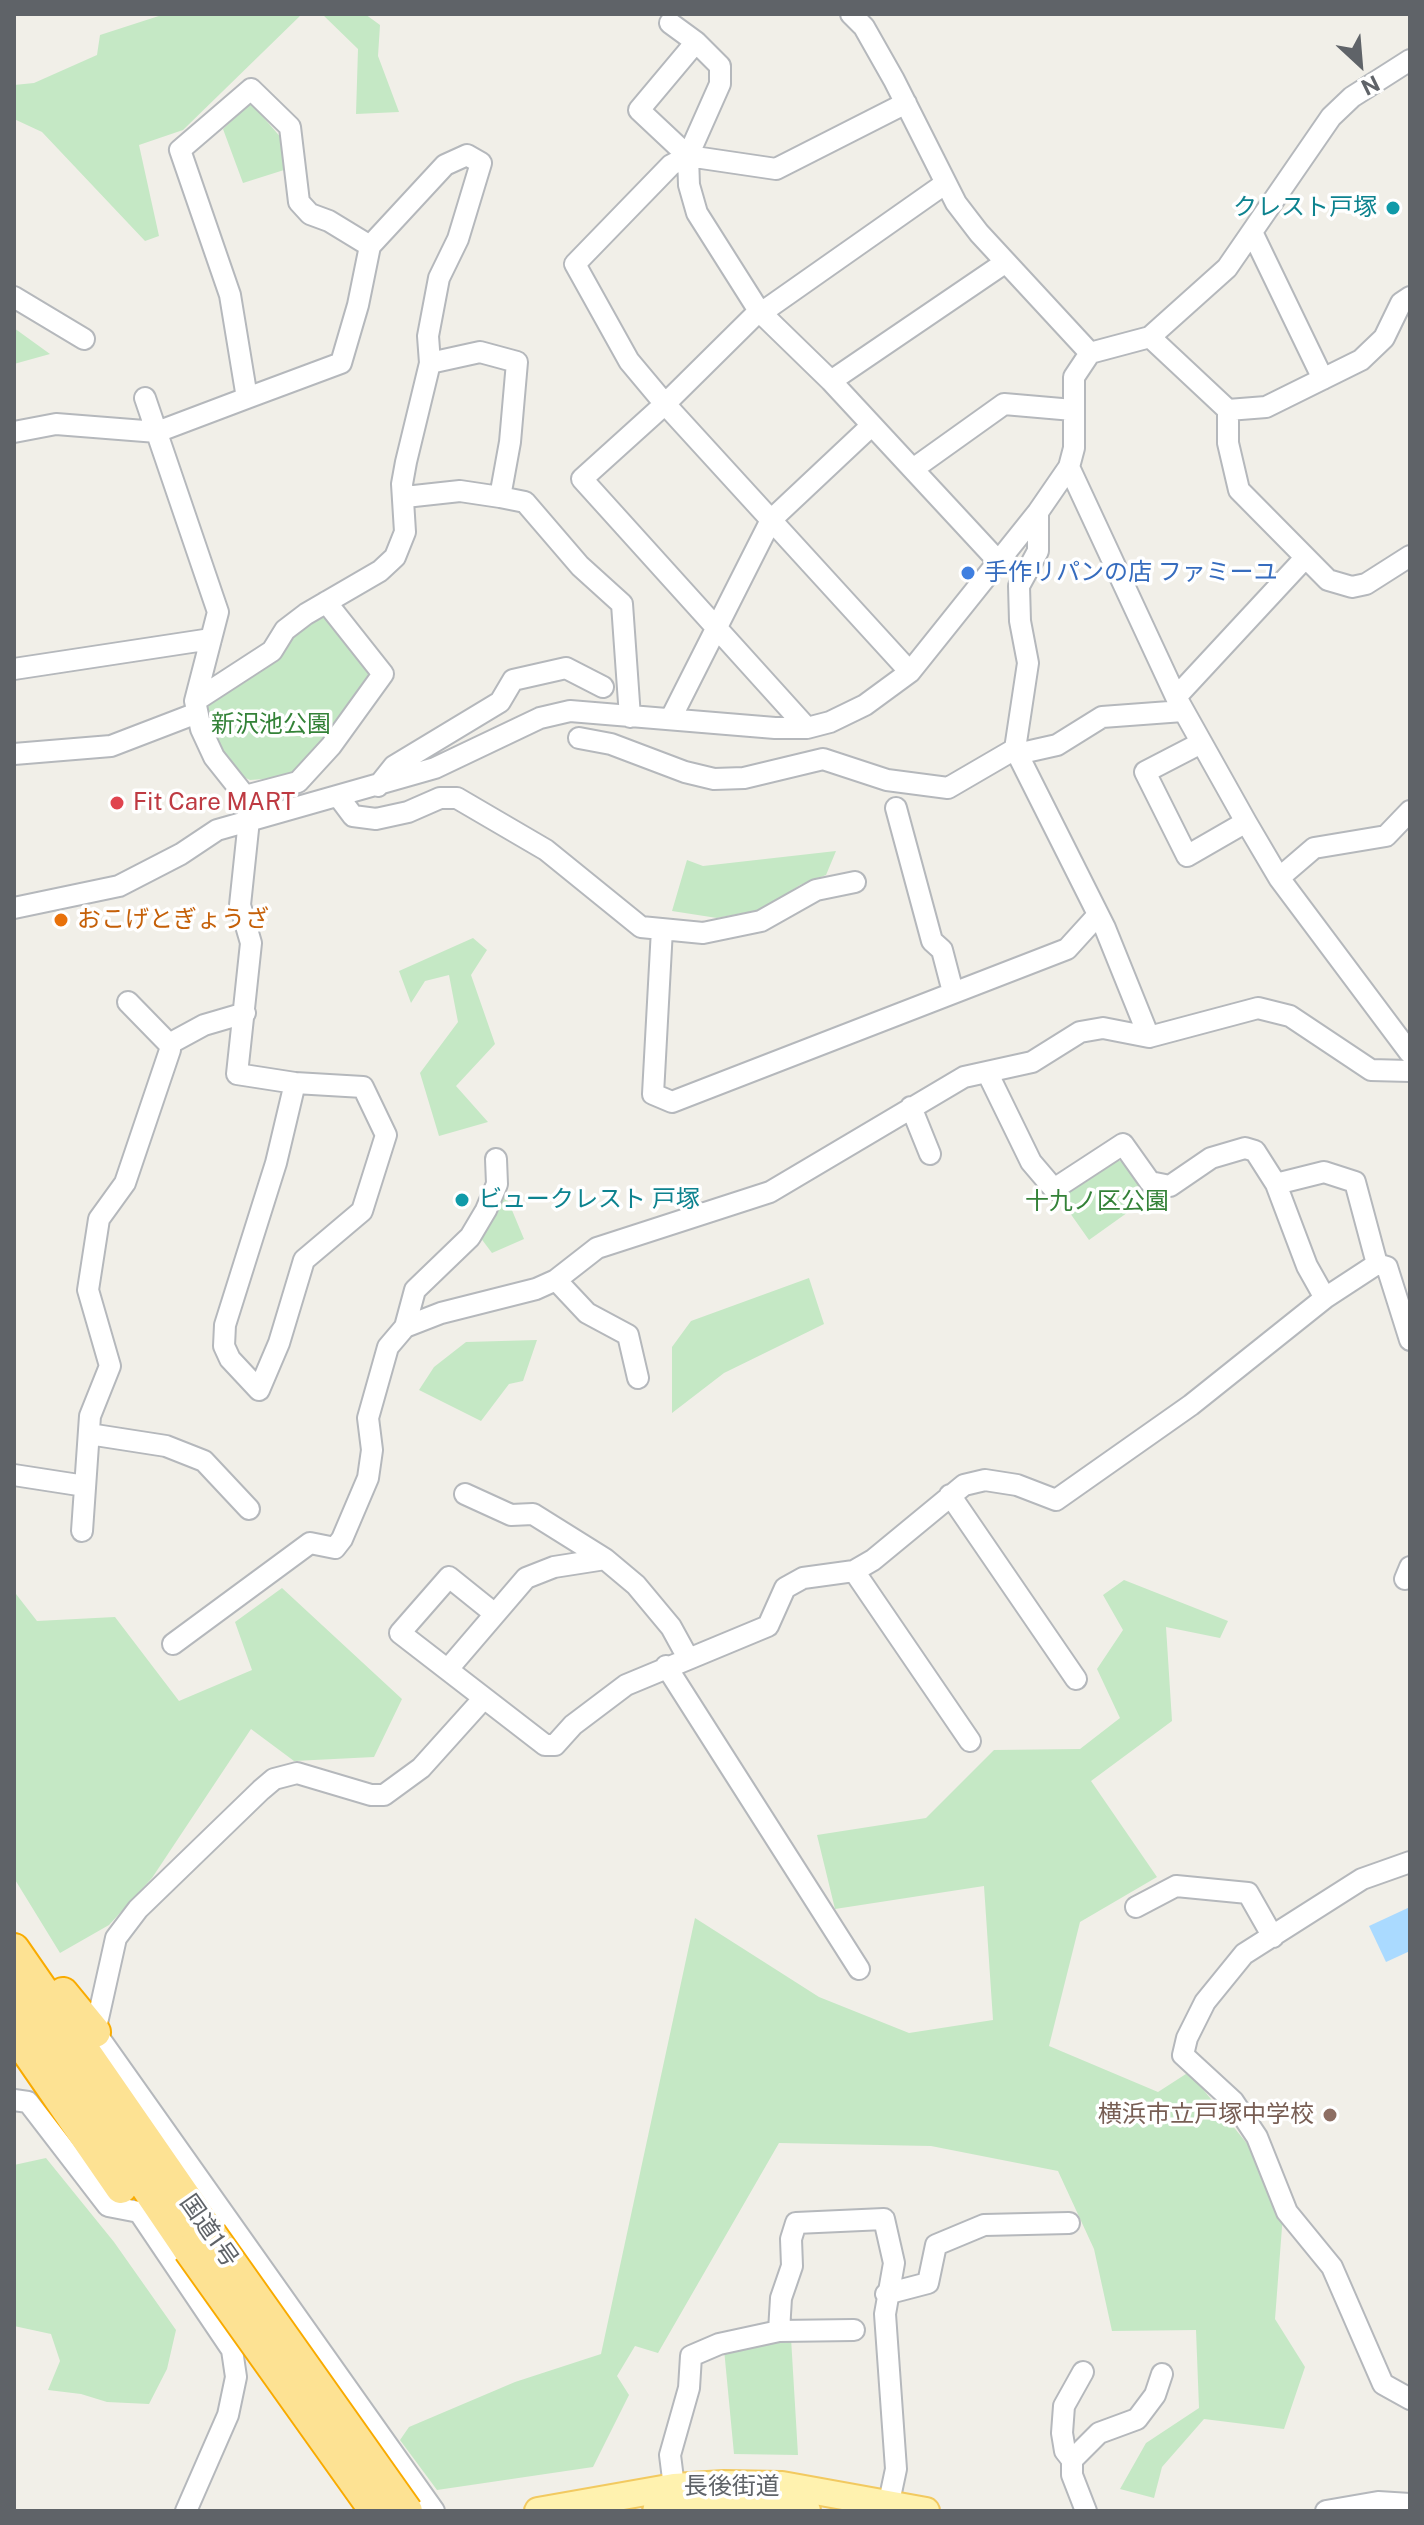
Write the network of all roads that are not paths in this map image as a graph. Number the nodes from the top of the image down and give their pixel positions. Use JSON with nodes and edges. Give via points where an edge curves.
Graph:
{"nodes":[{"id":1,"x":851,"y":14,"type":"edge"},
{"id":2,"x":670,"y":23,"type":"dead end"},
{"id":3,"x":696,"y":42,"type":"junction"},
{"id":4,"x":1410,"y":60,"type":"edge"},
{"id":5,"x":906,"y":103,"type":"junction"},
{"id":6,"x":688,"y":156,"type":"junction"},
{"id":7,"x":946,"y":183,"type":"junction"},
{"id":8,"x":1252,"y":232,"type":"junction"},
{"id":9,"x":370,"y":246,"type":"junction"},
{"id":10,"x":1006,"y":262,"type":"junction"},
{"id":11,"x":14,"y":297,"type":"edge"},
{"id":12,"x":1410,"y":297,"type":"edge"},
{"id":13,"x":760,"y":312,"type":"junction"},
{"id":14,"x":1150,"y":337,"type":"junction"},
{"id":15,"x":84,"y":339,"type":"dead end"},
{"id":16,"x":1090,"y":353,"type":"junction"},
{"id":17,"x":430,"y":363,"type":"junction"},
{"id":18,"x":1323,"y":379,"type":"junction"},
{"id":19,"x":831,"y":381,"type":"junction"},
{"id":20,"x":145,"y":398,"type":"dead end"},
{"id":21,"x":247,"y":398,"type":"junction"},
{"id":22,"x":665,"y":404,"type":"junction"},
{"id":23,"x":1073,"y":410,"type":"junction"},
{"id":24,"x":1228,"y":410,"type":"junction"},
{"id":25,"x":870,"y":427,"type":"junction"},
{"id":26,"x":14,"y":432,"type":"edge"},
{"id":27,"x":157,"y":432,"type":"junction"},
{"id":28,"x":1069,"y":467,"type":"junction"},
{"id":29,"x":913,"y":469,"type":"junction"},
{"id":30,"x":405,"y":497,"type":"junction"},
{"id":31,"x":500,"y":497,"type":"junction"},
{"id":32,"x":1038,"y":512,"type":"junction"},
{"id":33,"x":771,"y":520,"type":"junction"},
{"id":34,"x":1410,"y":556,"type":"edge"},
{"id":35,"x":1305,"y":558,"type":"junction"},
{"id":36,"x":998,"y":561,"type":"junction"},
{"id":37,"x":326,"y":602,"type":"junction"},
{"id":38,"x":718,"y":625,"type":"junction"},
{"id":39,"x":211,"y":639,"type":"junction"},
{"id":40,"x":14,"y":669,"type":"edge"},
{"id":41,"x":910,"y":672,"type":"junction"},
{"id":42,"x":603,"y":687,"type":"dead end"},
{"id":43,"x":1180,"y":704,"type":"junction"},
{"id":44,"x":196,"y":707,"type":"junction"},
{"id":45,"x":630,"y":717,"type":"junction"},
{"id":46,"x":671,"y":718,"type":"junction"},
{"id":47,"x":807,"y":728,"type":"junction"},
{"id":48,"x":579,"y":738,"type":"dead end"},
{"id":49,"x":1201,"y":743,"type":"junction"},
{"id":50,"x":1016,"y":751,"type":"junction"},
{"id":51,"x":14,"y":754,"type":"edge"},
{"id":52,"x":378,"y":786,"type":"junction"},
{"id":53,"x":245,"y":796,"type":"junction"},
{"id":54,"x":338,"y":796,"type":"junction"},
{"id":55,"x":896,"y":808,"type":"dead end"},
{"id":56,"x":1410,"y":811,"type":"edge"},
{"id":57,"x":249,"y":820,"type":"junction"},
{"id":58,"x":1246,"y":822,"type":"junction"},
{"id":59,"x":1279,"y":878,"type":"junction"},
{"id":60,"x":855,"y":882,"type":"dead end"},
{"id":61,"x":14,"y":908,"type":"edge"},
{"id":62,"x":1097,"y":916,"type":"junction"},
{"id":63,"x":662,"y":929,"type":"junction"},
{"id":64,"x":953,"y":992,"type":"junction"},
{"id":65,"x":128,"y":1002,"type":"dead end"},
{"id":66,"x":245,"y":1013,"type":"junction"},
{"id":67,"x":1149,"y":1037,"type":"junction"},
{"id":68,"x":169,"y":1044,"type":"junction"},
{"id":69,"x":1410,"y":1053,"type":"edge"},
{"id":70,"x":1410,"y":1071,"type":"edge"},
{"id":71,"x":987,"y":1072,"type":"junction"},
{"id":72,"x":295,"y":1083,"type":"junction"},
{"id":73,"x":911,"y":1107,"type":"junction"},
{"id":74,"x":930,"y":1154,"type":"dead end"},
{"id":75,"x":496,"y":1159,"type":"dead end"},
{"id":76,"x":1276,"y":1184,"type":"junction"},
{"id":77,"x":1377,"y":1264,"type":"junction"},
{"id":78,"x":556,"y":1280,"type":"junction"},
{"id":79,"x":1325,"y":1298,"type":"junction"},
{"id":80,"x":405,"y":1327,"type":"junction"},
{"id":81,"x":1410,"y":1340,"type":"edge"},
{"id":82,"x":638,"y":1378,"type":"dead end"},
{"id":83,"x":89,"y":1434,"type":"junction"},
{"id":84,"x":14,"y":1475,"type":"edge"},
{"id":85,"x":85,"y":1486,"type":"junction"},
{"id":86,"x":465,"y":1494,"type":"dead end"},
{"id":87,"x":950,"y":1495,"type":"junction"},
{"id":88,"x":249,"y":1509,"type":"dead end"},
{"id":89,"x":82,"y":1531,"type":"dead end"},
{"id":90,"x":605,"y":1559,"type":"junction"},
{"id":91,"x":854,"y":1571,"type":"junction"},
{"id":92,"x":495,"y":1614,"type":"junction"},
{"id":93,"x":173,"y":1644,"type":"dead end"},
{"id":94,"x":688,"y":1658,"type":"junction"},
{"id":95,"x":666,"y":1666,"type":"junction"},
{"id":96,"x":448,"y":1669,"type":"junction"},
{"id":97,"x":1076,"y":1679,"type":"dead end"},
{"id":98,"x":484,"y":1698,"type":"junction"},
{"id":99,"x":970,"y":1741,"type":"dead end"},
{"id":100,"x":1410,"y":1862,"type":"edge"},
{"id":101,"x":1136,"y":1907,"type":"dead end"},
{"id":102,"x":1273,"y":1937,"type":"junction"},
{"id":103,"x":14,"y":1938,"type":"edge"},
{"id":104,"x":14,"y":1949,"type":"edge"},
{"id":105,"x":859,"y":1969,"type":"dead end"},
{"id":106,"x":14,"y":1992,"type":"edge"},
{"id":107,"x":95,"y":2032,"type":"junction"},
{"id":108,"x":14,"y":2033,"type":"edge"},
{"id":109,"x":14,"y":2100,"type":"edge"},
{"id":110,"x":139,"y":2212,"type":"junction"},
{"id":111,"x":1069,"y":2223,"type":"dead end"},
{"id":112,"x":200,"y":2242,"type":"junction"},
{"id":113,"x":251,"y":2253,"type":"junction"},
{"id":114,"x":196,"y":2293,"type":"junction"},
{"id":115,"x":886,"y":2294,"type":"junction"},
{"id":116,"x":854,"y":2330,"type":"dead end"},
{"id":117,"x":779,"y":2331,"type":"junction"},
{"id":118,"x":1083,"y":2372,"type":"dead end"},
{"id":119,"x":1162,"y":2374,"type":"dead end"},
{"id":120,"x":1410,"y":2399,"type":"edge"},
{"id":121,"x":1072,"y":2460,"type":"junction"},
{"id":122,"x":674,"y":2487,"type":"junction"},
{"id":123,"x":889,"y":2502,"type":"junction"},
{"id":124,"x":1410,"y":2504,"type":"edge"},
{"id":125,"x":779,"y":2509,"type":"edge"},
{"id":126,"x":186,"y":2511,"type":"edge"},
{"id":127,"x":375,"y":2511,"type":"edge"},
{"id":128,"x":407,"y":2511,"type":"edge"},
{"id":129,"x":434,"y":2511,"type":"edge"},
{"id":130,"x":538,"y":2511,"type":"edge"},
{"id":131,"x":656,"y":2511,"type":"edge"},
{"id":132,"x":807,"y":2511,"type":"edge"},
{"id":133,"x":926,"y":2511,"type":"edge"},
{"id":134,"x":1086,"y":2511,"type":"edge"},
{"id":135,"x":1326,"y":2511,"type":"edge"}],
"edges":[{"from":1,"to":5,"type":"street","via":[[864,27]]},
{"from":2,"to":3,"type":"street"},
{"from":3,"to":6,"type":"street","via":[[720,66],[720,84]]},
{"from":3,"to":6,"type":"street","via":[[639,110]]},
{"from":4,"to":8,"type":"street","via":[[1331,117]]},
{"from":5,"to":6,"type":"street","via":[[776,169]]},
{"from":5,"to":7,"type":"street"},
{"from":6,"to":13,"type":"street","via":[[697,213]]},
{"from":6,"to":22,"type":"street","via":[[671,165],[575,264],[629,361]]},
{"from":7,"to":10,"type":"street","via":[[971,223]]},
{"from":7,"to":13,"type":"street"},
{"from":8,"to":14,"type":"street","via":[[1227,268]]},
{"from":8,"to":18,"type":"street"},
{"from":9,"to":17,"type":"street","via":[[445,165],[467,155],[481,163],[458,239],[439,278],[428,336]]},
{"from":9,"to":21,"type":"street","via":[[341,363]]},
{"from":9,"to":21,"type":"street","via":[[310,214],[299,202],[290,127],[251,89],[180,150],[230,295]]},
{"from":10,"to":16,"type":"street"},
{"from":10,"to":19,"type":"street"},
{"from":11,"to":15,"type":"street"},
{"from":12,"to":18,"type":"street","via":[[1401,303],[1384,338],[1361,360]]},
{"from":13,"to":19,"type":"street"},
{"from":13,"to":22,"type":"street"},
{"from":14,"to":16,"type":"street"},
{"from":14,"to":24,"type":"street"},
{"from":16,"to":23,"type":"street","via":[[1074,377]]},
{"from":17,"to":30,"type":"street","via":[[406,462]]},
{"from":17,"to":31,"type":"street","via":[[480,352],[517,362]]},
{"from":18,"to":24,"type":"street","via":[[1266,407]]},
{"from":19,"to":25,"type":"street"},
{"from":20,"to":27,"type":"street"},
{"from":21,"to":27,"type":"street"},
{"from":22,"to":33,"type":"street"},
{"from":22,"to":38,"type":"street","via":[[582,479]]},
{"from":23,"to":28,"type":"street"},
{"from":23,"to":29,"type":"street","via":[[1004,404]]},
{"from":24,"to":35,"type":"street","via":[[1228,443],[1239,490]]},
{"from":25,"to":29,"type":"street"},
{"from":25,"to":33,"type":"street"},
{"from":26,"to":27,"type":"street","via":[[56,424]]},
{"from":27,"to":39,"type":"street","via":[[218,612]]},
{"from":28,"to":32,"type":"street"},
{"from":28,"to":43,"type":"street"},
{"from":29,"to":36,"type":"street"},
{"from":30,"to":31,"type":"street","via":[[460,491]]},
{"from":30,"to":37,"type":"street","via":[[405,532],[395,557]]},
{"from":31,"to":45,"type":"street","via":[[525,502],[580,566],[622,604]]},
{"from":32,"to":36,"type":"street"},
{"from":32,"to":50,"type":"street","via":[[1038,551],[1019,586],[1028,663]]},
{"from":33,"to":38,"type":"street"},
{"from":33,"to":41,"type":"street"},
{"from":34,"to":35,"type":"street","via":[[1352,587],[1328,580]]},
{"from":35,"to":43,"type":"street"},
{"from":36,"to":41,"type":"street"},
{"from":37,"to":44,"type":"street","via":[[285,630],[272,651]]},
{"from":37,"to":53,"type":"street","via":[[383,674],[298,782]]},
{"from":38,"to":46,"type":"street"},
{"from":38,"to":47,"type":"street"},
{"from":39,"to":40,"type":"street"},
{"from":39,"to":44,"type":"street"},
{"from":41,"to":47,"type":"street","via":[[865,705]]},
{"from":42,"to":52,"type":"street","via":[[566,668],[513,680],[500,702],[394,766]]},
{"from":43,"to":49,"type":"street"},
{"from":43,"to":50,"type":"street","via":[[1102,717],[1057,745]]},
{"from":44,"to":51,"type":"street","via":[[111,746]]},
{"from":44,"to":53,"type":"street","via":[[214,757]]},
{"from":45,"to":46,"type":"street"},
{"from":45,"to":52,"type":"street","via":[[570,711],[540,718],[435,768]]},
{"from":46,"to":47,"type":"street"},
{"from":48,"to":50,"type":"street","via":[[714,779],[744,778],[823,759],[887,780],[948,788]]},
{"from":49,"to":58,"type":"street"},
{"from":49,"to":58,"type":"street","via":[[1145,772],[1187,856]]},
{"from":50,"to":62,"type":"street"},
{"from":52,"to":54,"type":"street"},
{"from":53,"to":57,"type":"street"},
{"from":54,"to":57,"type":"street"},
{"from":54,"to":63,"type":"street","via":[[353,816],[376,819],[440,798],[457,798],[546,850],[641,927]]},
{"from":55,"to":64,"type":"street","via":[[932,941],[942,950]]},
{"from":56,"to":59,"type":"street","via":[[1386,836],[1314,848]]},
{"from":57,"to":61,"type":"street","via":[[217,830],[119,886]]},
{"from":57,"to":66,"type":"street","via":[[240,905],[251,943]]},
{"from":58,"to":59,"type":"street"},
{"from":59,"to":69,"type":"street"},
{"from":60,"to":63,"type":"street","via":[[816,890],[761,921],[703,933]]},
{"from":62,"to":64,"type":"street","via":[[1067,949]]},
{"from":62,"to":67,"type":"street"},
{"from":63,"to":64,"type":"street","via":[[653,1094],[672,1102]]},
{"from":65,"to":68,"type":"street"},
{"from":66,"to":68,"type":"street","via":[[204,1025]]},
{"from":66,"to":72,"type":"street","via":[[237,1074]]},
{"from":67,"to":70,"type":"street","via":[[1258,1008],[1290,1016],[1371,1070]]},
{"from":67,"to":71,"type":"street","via":[[1103,1028],[1080,1032],[1032,1062]]},
{"from":68,"to":83,"type":"street","via":[[125,1183],[99,1219],[88,1290],[110,1366],[90,1416]]},
{"from":71,"to":73,"type":"street","via":[[964,1077]]},
{"from":71,"to":76,"type":"street","via":[[1031,1162],[1054,1189],[1123,1144],[1150,1182],[1170,1186],[1211,1158],[1245,1148],[1255,1151]]},
{"from":72,"to":72,"type":"street","via":[[363,1087],[386,1135],[362,1211],[304,1260],[259,1390],[230,1359],[224,1346],[225,1325]]},
{"from":73,"to":74,"type":"street"},
{"from":73,"to":78,"type":"street","via":[[770,1192],[597,1248]]},
{"from":75,"to":80,"type":"street","via":[[497,1184],[486,1210],[470,1237],[415,1290]]},
{"from":76,"to":77,"type":"street","via":[[1324,1172],[1355,1182]]},
{"from":76,"to":79,"type":"street"},
{"from":77,"to":79,"type":"street"},
{"from":77,"to":81,"type":"street","via":[[1387,1267]]},
{"from":78,"to":80,"type":"street"},
{"from":78,"to":82,"type":"street","via":[[587,1313],[628,1335]]},
{"from":79,"to":87,"type":"street","via":[[1191,1405],[1056,1500],[985,1480]]},
{"from":80,"to":93,"type":"street","via":[[388,1347],[372,1392],[368,1478],[342,1539],[335,1548],[310,1543]]},
{"from":83,"to":85,"type":"street"},
{"from":83,"to":88,"type":"street","via":[[166,1446],[204,1461]]},
{"from":84,"to":85,"type":"street"},
{"from":85,"to":89,"type":"street"},
{"from":86,"to":90,"type":"street","via":[[511,1515],[533,1514]]},
{"from":87,"to":91,"type":"street"},
{"from":87,"to":97,"type":"street"},
{"from":90,"to":92,"type":"street","via":[[554,1567],[526,1578]]},
{"from":90,"to":94,"type":"street","via":[[636,1585],[671,1627]]},
{"from":91,"to":94,"type":"street","via":[[803,1578],[785,1588],[768,1626]]},
{"from":91,"to":99,"type":"street"},
{"from":92,"to":96,"type":"street"},
{"from":92,"to":96,"type":"street","via":[[449,1577],[400,1633]]},
{"from":94,"to":95,"type":"street"},
{"from":95,"to":98,"type":"street","via":[[601,1702],[555,1745],[545,1745]]},
{"from":95,"to":105,"type":"street"},
{"from":96,"to":98,"type":"street"},
{"from":98,"to":107,"type":"street","via":[[421,1768],[384,1795],[297,1773],[274,1779],[261,1790],[138,1909],[116,1938]]},
{"from":100,"to":102,"type":"street","via":[[1362,1879]]},
{"from":101,"to":102,"type":"street","via":[[1176,1886],[1248,1893]]},
{"from":102,"to":120,"type":"street","via":[[1244,1954],[1205,2002],[1183,2055],[1233,2101],[1249,2125],[1287,2212],[1332,2267],[1383,2384]]},
{"from":103,"to":107,"type":"highway"},
{"from":104,"to":112,"type":"highway","name":"国道1号"},
{"from":106,"to":112,"type":"highway","name":"国道1号"},
{"from":107,"to":113,"type":"street"},
{"from":108,"to":110,"type":"highway"},
{"from":109,"to":110,"type":"street","via":[[28,2102],[108,2206]]},
{"from":110,"to":114,"type":"street"},
{"from":111,"to":115,"type":"street","via":[[984,2225],[936,2245],[928,2283]]},
{"from":112,"to":127,"type":"highway","name":"国道1号","bridge":true},
{"from":112,"to":128,"type":"highway","name":"国道1号","bridge":true},
{"from":113,"to":114,"type":"street"},
{"from":113,"to":129,"type":"street"},
{"from":114,"to":126,"type":"street","via":[[232,2350],[236,2377],[228,2415]]},
{"from":115,"to":117,"type":"street","via":[[894,2263],[884,2219],[796,2223]]},
{"from":115,"to":123,"type":"street","via":[[896,2469]]},
{"from":116,"to":117,"type":"street"},
{"from":117,"to":122,"type":"street","via":[[691,2356],[689,2388],[670,2455]]},
{"from":118,"to":121,"type":"street","via":[[1064,2406],[1062,2433]]},
{"from":119,"to":121,"type":"street","via":[[1155,2395],[1137,2419],[1099,2433]]},
{"from":121,"to":134,"type":"street"},
{"from":122,"to":123,"type":"main road","name":"長後街道","via":[[782,2485]]},
{"from":122,"to":130,"type":"main road","name":"長後街道"},
{"from":123,"to":133,"type":"main road","name":"長後街道"},
{"from":124,"to":135,"type":"street","via":[[1378,2502]]},
{"from":125,"to":131,"type":"main road","name":"長後街道"},
{"from":125,"to":132,"type":"main road","name":"長後街道"}]}
